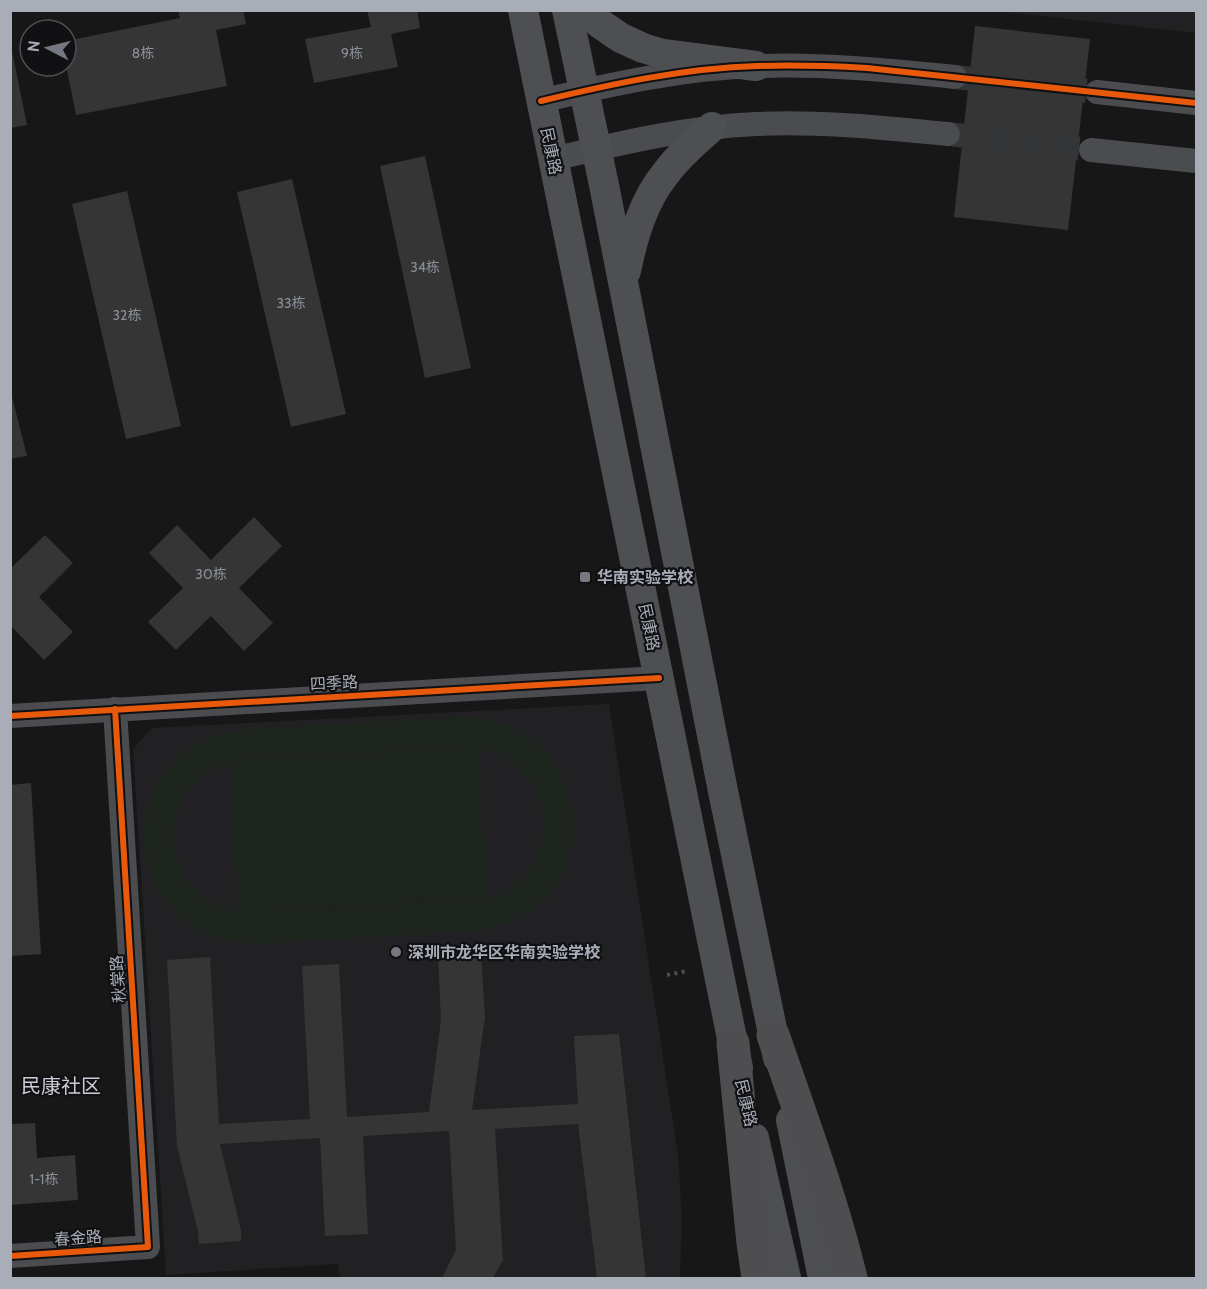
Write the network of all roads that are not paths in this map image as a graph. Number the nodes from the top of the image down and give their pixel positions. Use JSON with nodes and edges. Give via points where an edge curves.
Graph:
{"nodes":[{"id":1,"x":523,"y":10,"type":"edge"},
{"id":2,"x":567,"y":10,"type":"edge"},
{"id":3,"x":586,"y":10,"type":"edge"},
{"id":4,"x":756,"y":66,"type":"junction"},
{"id":5,"x":955,"y":77,"type":"tunnel mouth"},
{"id":6,"x":584,"y":90,"type":"junction"},
{"id":7,"x":1097,"y":93,"type":"tunnel mouth"},
{"id":8,"x":541,"y":101,"type":"junction"},
{"id":9,"x":1197,"y":103,"type":"edge"},
{"id":10,"x":712,"y":127,"type":"junction"},
{"id":11,"x":948,"y":134,"type":"tunnel mouth"},
{"id":12,"x":597,"y":148,"type":"junction"},
{"id":13,"x":1091,"y":150,"type":"tunnel mouth"},
{"id":14,"x":553,"y":159,"type":"junction"},
{"id":15,"x":1197,"y":161,"type":"edge"},
{"id":16,"x":624,"y":283,"type":"junction"},
{"id":17,"x":659,"y":678,"type":"junction"},
{"id":18,"x":115,"y":709,"type":"junction"},
{"id":19,"x":10,"y":716,"type":"edge"},
{"id":20,"x":723,"y":791,"type":"junction"},
{"id":21,"x":684,"y":799,"type":"junction"},
{"id":22,"x":773,"y":1035,"type":"junction"},
{"id":23,"x":733,"y":1043,"type":"junction"},
{"id":24,"x":148,"y":1247,"type":"joint"},
{"id":25,"x":10,"y":1256,"type":"edge"},
{"id":26,"x":758,"y":1278,"type":"edge"},
{"id":27,"x":786,"y":1278,"type":"edge"},
{"id":28,"x":823,"y":1278,"type":"edge"},
{"id":29,"x":850,"y":1278,"type":"edge"}],
"edges":[{"from":1,"to":8,"type":"main road","name":"民康路"},
{"from":2,"to":6,"type":"main road"},
{"from":3,"to":4,"type":"main road","via":[[621,38],[643,48]]},
{"from":4,"to":5,"type":"street","via":[[816,65]]},
{"from":4,"to":6,"type":"street","via":[[703,70]]},
{"from":6,"to":8,"type":"street"},
{"from":6,"to":12,"type":"main road"},
{"from":7,"to":9,"type":"street"},
{"from":8,"to":14,"type":"main road","name":"民康路"},
{"from":10,"to":11,"type":"street","via":[[811,123]]},
{"from":10,"to":12,"type":"street"},
{"from":10,"to":16,"type":"main road","via":[[664,174],[646,205],[633,239]]},
{"from":12,"to":14,"type":"street"},
{"from":12,"to":16,"type":"main road"},
{"from":13,"to":15,"type":"street"},
{"from":14,"to":17,"type":"main road","name":"民康路"},
{"from":16,"to":20,"type":"main road"},
{"from":17,"to":18,"type":"street","name":"四季路"},
{"from":17,"to":21,"type":"main road","name":"民康路"},
{"from":18,"to":19,"type":"street","name":"四季路"},
{"from":18,"to":24,"type":"street","name":"秋棠路"},
{"from":20,"to":21,"type":"main road"},
{"from":20,"to":22,"type":"main road"},
{"from":21,"to":23,"type":"main road","name":"民康路"},
{"from":22,"to":28,"type":"main road"},
{"from":22,"to":29,"type":"highway","via":[[822,1178]]},
{"from":23,"to":26,"type":"highway"},
{"from":23,"to":27,"type":"main road","name":"民康路"},
{"from":24,"to":25,"type":"street","name":"春金路"}]}
